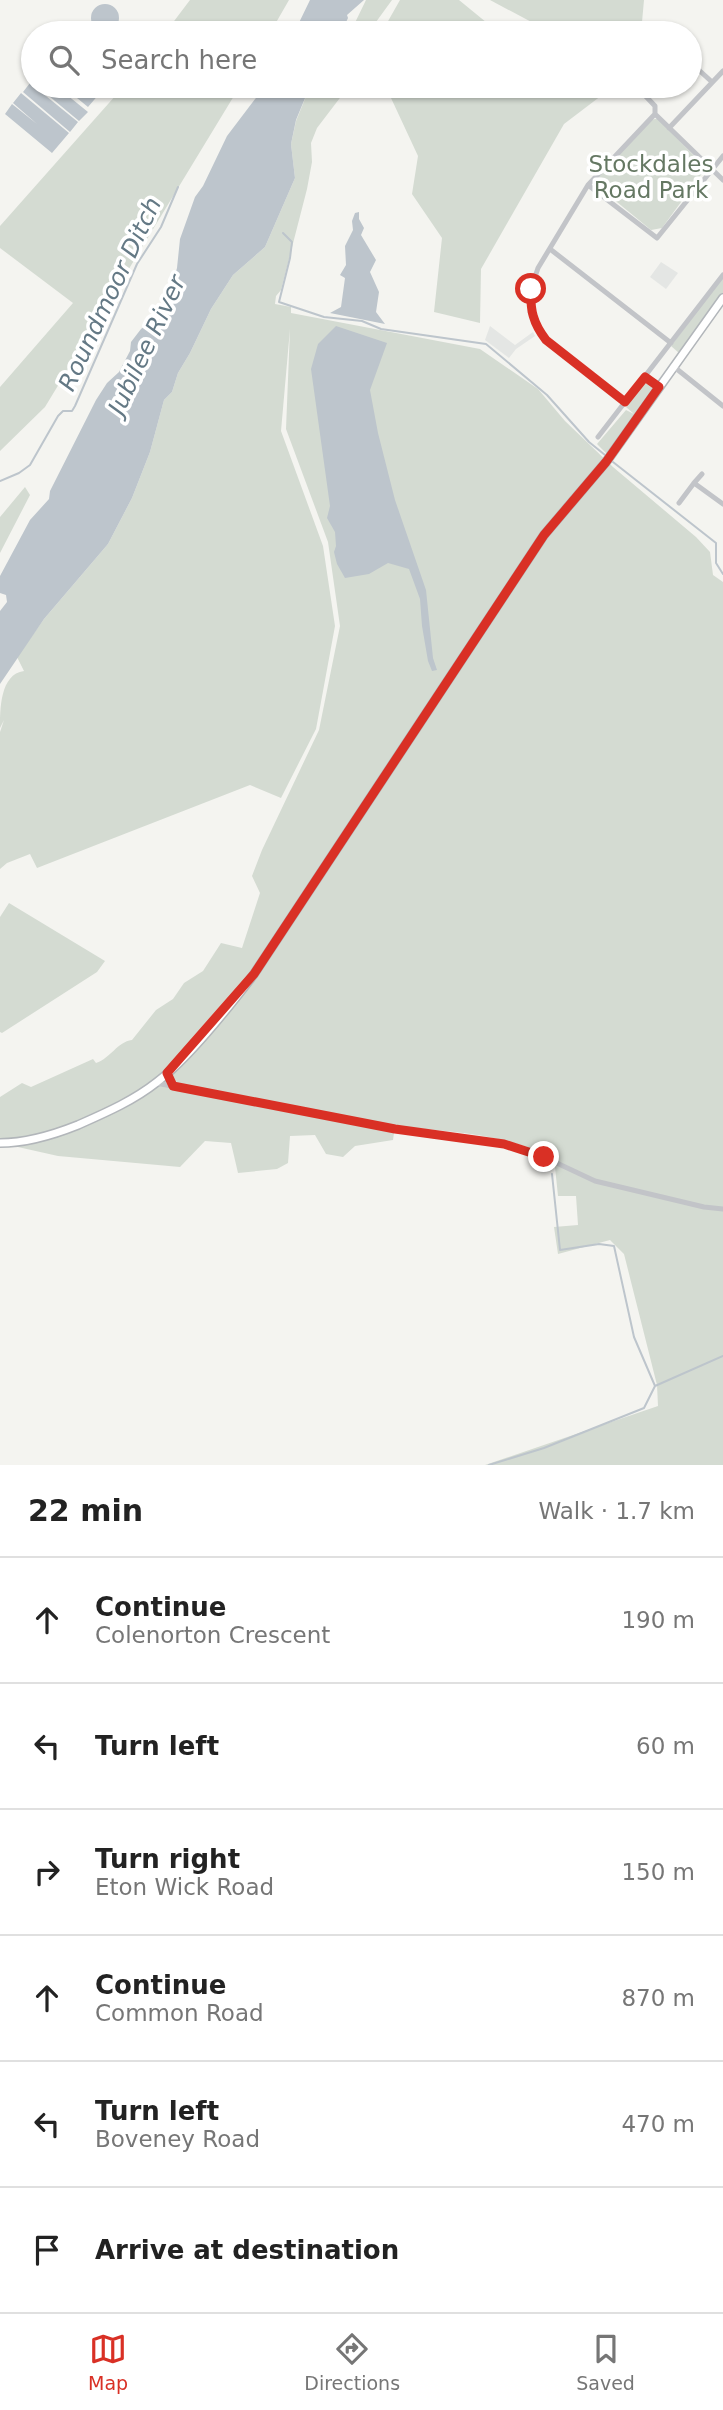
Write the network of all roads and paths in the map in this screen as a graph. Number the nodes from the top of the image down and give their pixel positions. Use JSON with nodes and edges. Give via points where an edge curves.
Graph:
{"nodes":[{"id":1,"x":723,"y":71,"type":"edge"},
{"id":2,"x":702,"y":73,"type":"edge"},
{"id":3,"x":712,"y":82,"type":"junction"},
{"id":4,"x":702,"y":93,"type":"edge"},
{"id":5,"x":646,"y":98,"type":"edge"},
{"id":6,"x":697,"y":98,"type":"edge"},
{"id":7,"x":655,"y":114,"type":"junction"},
{"id":8,"x":669,"y":128,"type":"junction"},
{"id":9,"x":723,"y":156,"type":"edge"},
{"id":10,"x":710,"y":169,"type":"junction"},
{"id":11,"x":723,"y":180,"type":"edge"},
{"id":12,"x":588,"y":185,"type":"junction"},
{"id":13,"x":550,"y":249,"type":"junction"},
{"id":14,"x":723,"y":275,"type":"edge"},
{"id":15,"x":723,"y":298,"type":"edge"},
{"id":16,"x":671,"y":343,"type":"junction"},
{"id":17,"x":673,"y":366,"type":"junction"},
{"id":18,"x":645,"y":377,"type":"junction"},
{"id":19,"x":659,"y":387,"type":"junction"},
{"id":20,"x":623,"y":400,"type":"junction"},
{"id":21,"x":723,"y":406,"type":"edge"},
{"id":22,"x":598,"y":437,"type":"dead end"},
{"id":23,"x":702,"y":474,"type":"dead end"},
{"id":24,"x":694,"y":483,"type":"junction"},
{"id":25,"x":679,"y":503,"type":"dead end"},
{"id":26,"x":723,"y":504,"type":"edge"},
{"id":27,"x":167,"y":1073,"type":"junction"},
{"id":28,"x":156,"y":1083,"type":"junction"},
{"id":29,"x":173,"y":1086,"type":"junction"},
{"id":30,"x":0,"y":1143,"type":"edge"},
{"id":31,"x":723,"y":1209,"type":"edge"}],
"edges":[{"from":1,"to":3,"type":"street"},
{"from":2,"to":3,"type":"street"},
{"from":3,"to":4,"type":"street"},
{"from":5,"to":7,"type":"street"},
{"from":6,"to":8,"type":"street"},
{"from":7,"to":8,"type":"street"},
{"from":7,"to":12,"type":"street"},
{"from":8,"to":10,"type":"street"},
{"from":9,"to":10,"type":"street"},
{"from":10,"to":11,"type":"street"},
{"from":10,"to":12,"type":"street","via":[[657,238]]},
{"from":12,"to":13,"type":"street"},
{"from":13,"to":16,"type":"street"},
{"from":13,"to":20,"type":"street","via":[[531,289],[530,312],[539,331]]},
{"from":14,"to":16,"type":"street"},
{"from":15,"to":17,"type":"main road"},
{"from":16,"to":18,"type":"street"},
{"from":17,"to":19,"type":"main road"},
{"from":17,"to":21,"type":"street"},
{"from":18,"to":19,"type":"street"},
{"from":18,"to":20,"type":"street"},
{"from":19,"to":27,"type":"main road","via":[[606,462],[544,535],[254,974]]},
{"from":20,"to":22,"type":"street"},
{"from":23,"to":24,"type":"street"},
{"from":24,"to":25,"type":"street"},
{"from":24,"to":26,"type":"street"},
{"from":27,"to":28,"type":"main road"},
{"from":27,"to":29,"type":"street"},
{"from":28,"to":29,"type":"street"},
{"from":28,"to":30,"type":"main road","via":[[127,1102],[66,1129]]},
{"from":29,"to":31,"type":"street","via":[[395,1129],[504,1144],[595,1181]]}]}
